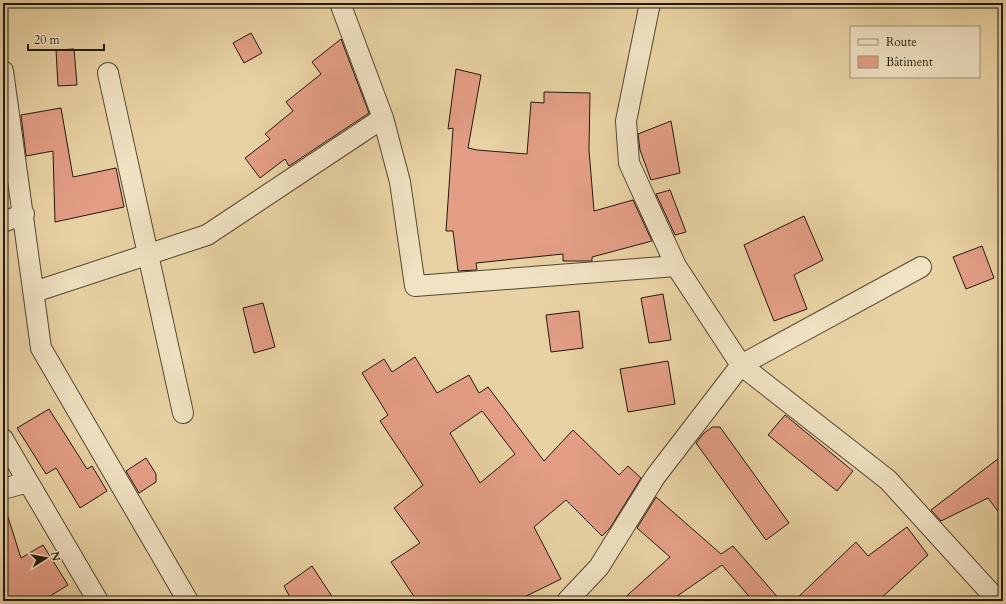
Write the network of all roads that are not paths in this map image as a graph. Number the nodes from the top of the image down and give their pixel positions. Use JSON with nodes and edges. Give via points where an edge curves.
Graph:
{"nodes":[{"id":1,"x":340,"y":3,"type":"edge"},
{"id":2,"x":650,"y":3,"type":"edge"},
{"id":3,"x":3,"y":71,"type":"edge"},
{"id":4,"x":108,"y":73,"type":"dead end"},
{"id":5,"x":383,"y":118,"type":"junction"},
{"id":6,"x":24,"y":214,"type":"junction"},
{"id":7,"x":3,"y":222,"type":"edge"},
{"id":8,"x":148,"y":254,"type":"junction"},
{"id":9,"x":676,"y":266,"type":"junction"},
{"id":10,"x":921,"y":267,"type":"dead end"},
{"id":11,"x":34,"y":292,"type":"junction"},
{"id":12,"x":741,"y":365,"type":"junction"},
{"id":13,"x":183,"y":413,"type":"dead end"},
{"id":14,"x":3,"y":439,"type":"edge"},
{"id":15,"x":28,"y":482,"type":"junction"},
{"id":16,"x":3,"y":489,"type":"edge"},
{"id":17,"x":98,"y":601,"type":"edge"},
{"id":18,"x":188,"y":601,"type":"edge"},
{"id":19,"x":568,"y":601,"type":"edge"},
{"id":20,"x":998,"y":601,"type":"edge"}],
"edges":[{"from":1,"to":5,"type":"street"},
{"from":2,"to":9,"type":"street","via":[[626,121],[629,163]]},
{"from":3,"to":6,"type":"street"},
{"from":4,"to":8,"type":"street"},
{"from":5,"to":8,"type":"street","via":[[207,235]]},
{"from":5,"to":9,"type":"street","via":[[400,182],[415,286]]},
{"from":6,"to":7,"type":"street"},
{"from":6,"to":11,"type":"street"},
{"from":8,"to":11,"type":"street"},
{"from":8,"to":13,"type":"street"},
{"from":9,"to":12,"type":"street"},
{"from":10,"to":12,"type":"street"},
{"from":11,"to":18,"type":"street","via":[[41,348]]},
{"from":12,"to":19,"type":"street","via":[[655,477],[599,568]]},
{"from":12,"to":20,"type":"street","via":[[888,480]]},
{"from":14,"to":15,"type":"street"},
{"from":15,"to":16,"type":"street"},
{"from":15,"to":17,"type":"street"}]}
